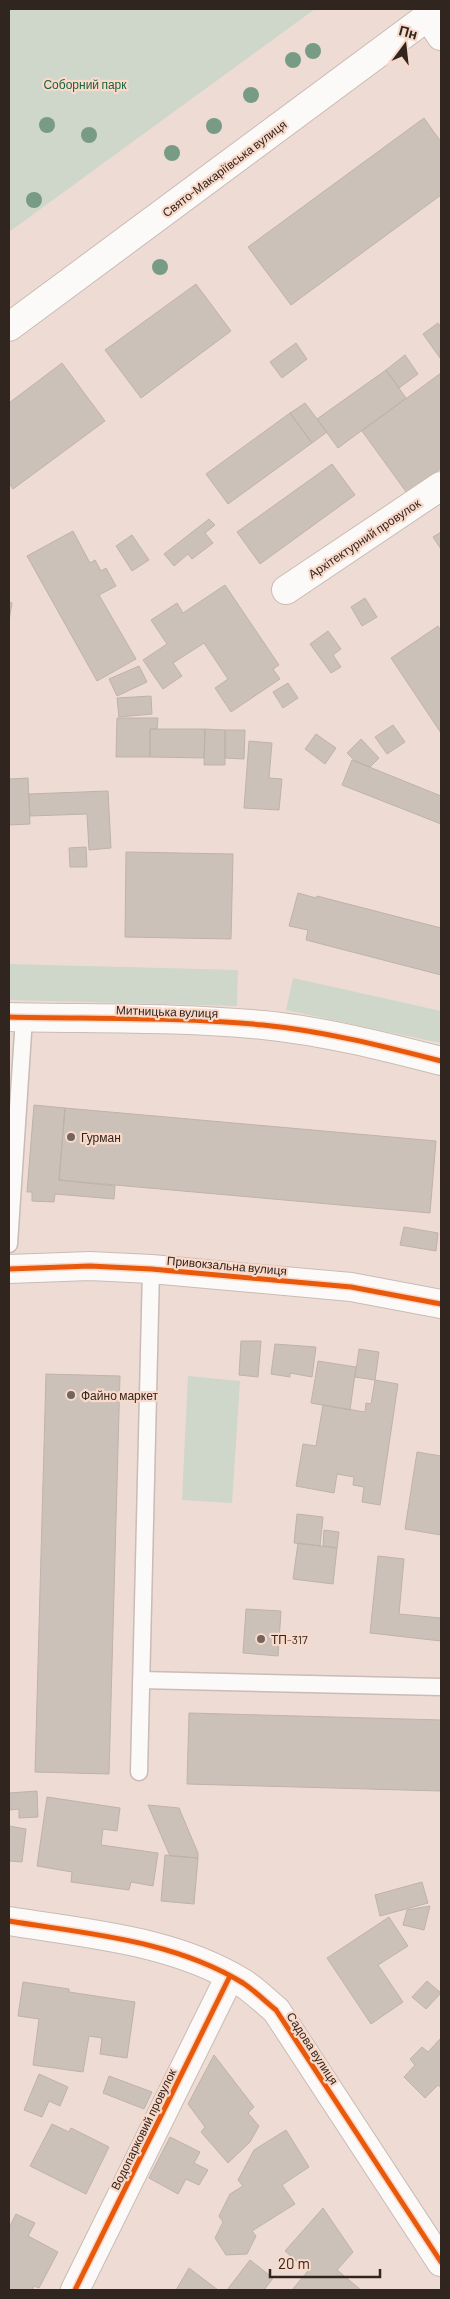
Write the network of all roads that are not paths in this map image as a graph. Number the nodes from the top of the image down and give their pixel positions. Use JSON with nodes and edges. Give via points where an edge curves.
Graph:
{"nodes":[{"id":1,"x":436,"y":21,"type":"edge"},
{"id":2,"x":9,"y":327,"type":"edge"},
{"id":3,"x":441,"y":486,"type":"edge"},
{"id":4,"x":286,"y":590,"type":"dead end"},
{"id":5,"x":16,"y":1018,"type":"edge"},
{"id":6,"x":441,"y":1061,"type":"edge"},
{"id":7,"x":9,"y":1244,"type":"edge"},
{"id":8,"x":9,"y":1269,"type":"edge"},
{"id":9,"x":151,"y":1269,"type":"junction"},
{"id":10,"x":441,"y":1304,"type":"edge"},
{"id":11,"x":141,"y":1680,"type":"junction"},
{"id":12,"x":441,"y":1687,"type":"edge"},
{"id":13,"x":139,"y":1772,"type":"dead end"},
{"id":14,"x":9,"y":1921,"type":"edge"},
{"id":15,"x":230,"y":1976,"type":"junction"},
{"id":16,"x":441,"y":2262,"type":"edge"},
{"id":17,"x":75,"y":2290,"type":"edge"}],
"edges":[{"from":1,"to":2,"type":"street","name":"Свято-Макаріївська вулиця"},
{"from":3,"to":4,"type":"street","name":"Архітектурний провулок"},
{"from":5,"to":6,"type":"street","name":"Митницька вулиця","via":[[263,1025],[323,1034]]},
{"from":5,"to":7,"type":"lane"},
{"from":8,"to":9,"type":"street","name":"Привокзальна вулиця","via":[[90,1266]]},
{"from":9,"to":10,"type":"street","name":"Привокзальна вулиця","via":[[351,1287]]},
{"from":9,"to":11,"type":"lane"},
{"from":11,"to":12,"type":"lane"},
{"from":11,"to":13,"type":"lane"},
{"from":14,"to":15,"type":"street","name":"Садова вулиця","via":[[151,1945],[186,1956]]},
{"from":15,"to":16,"type":"street","name":"Садова вулиця","via":[[276,2010]]},
{"from":15,"to":17,"type":"street","name":"Водопарковий провулок"}]}
